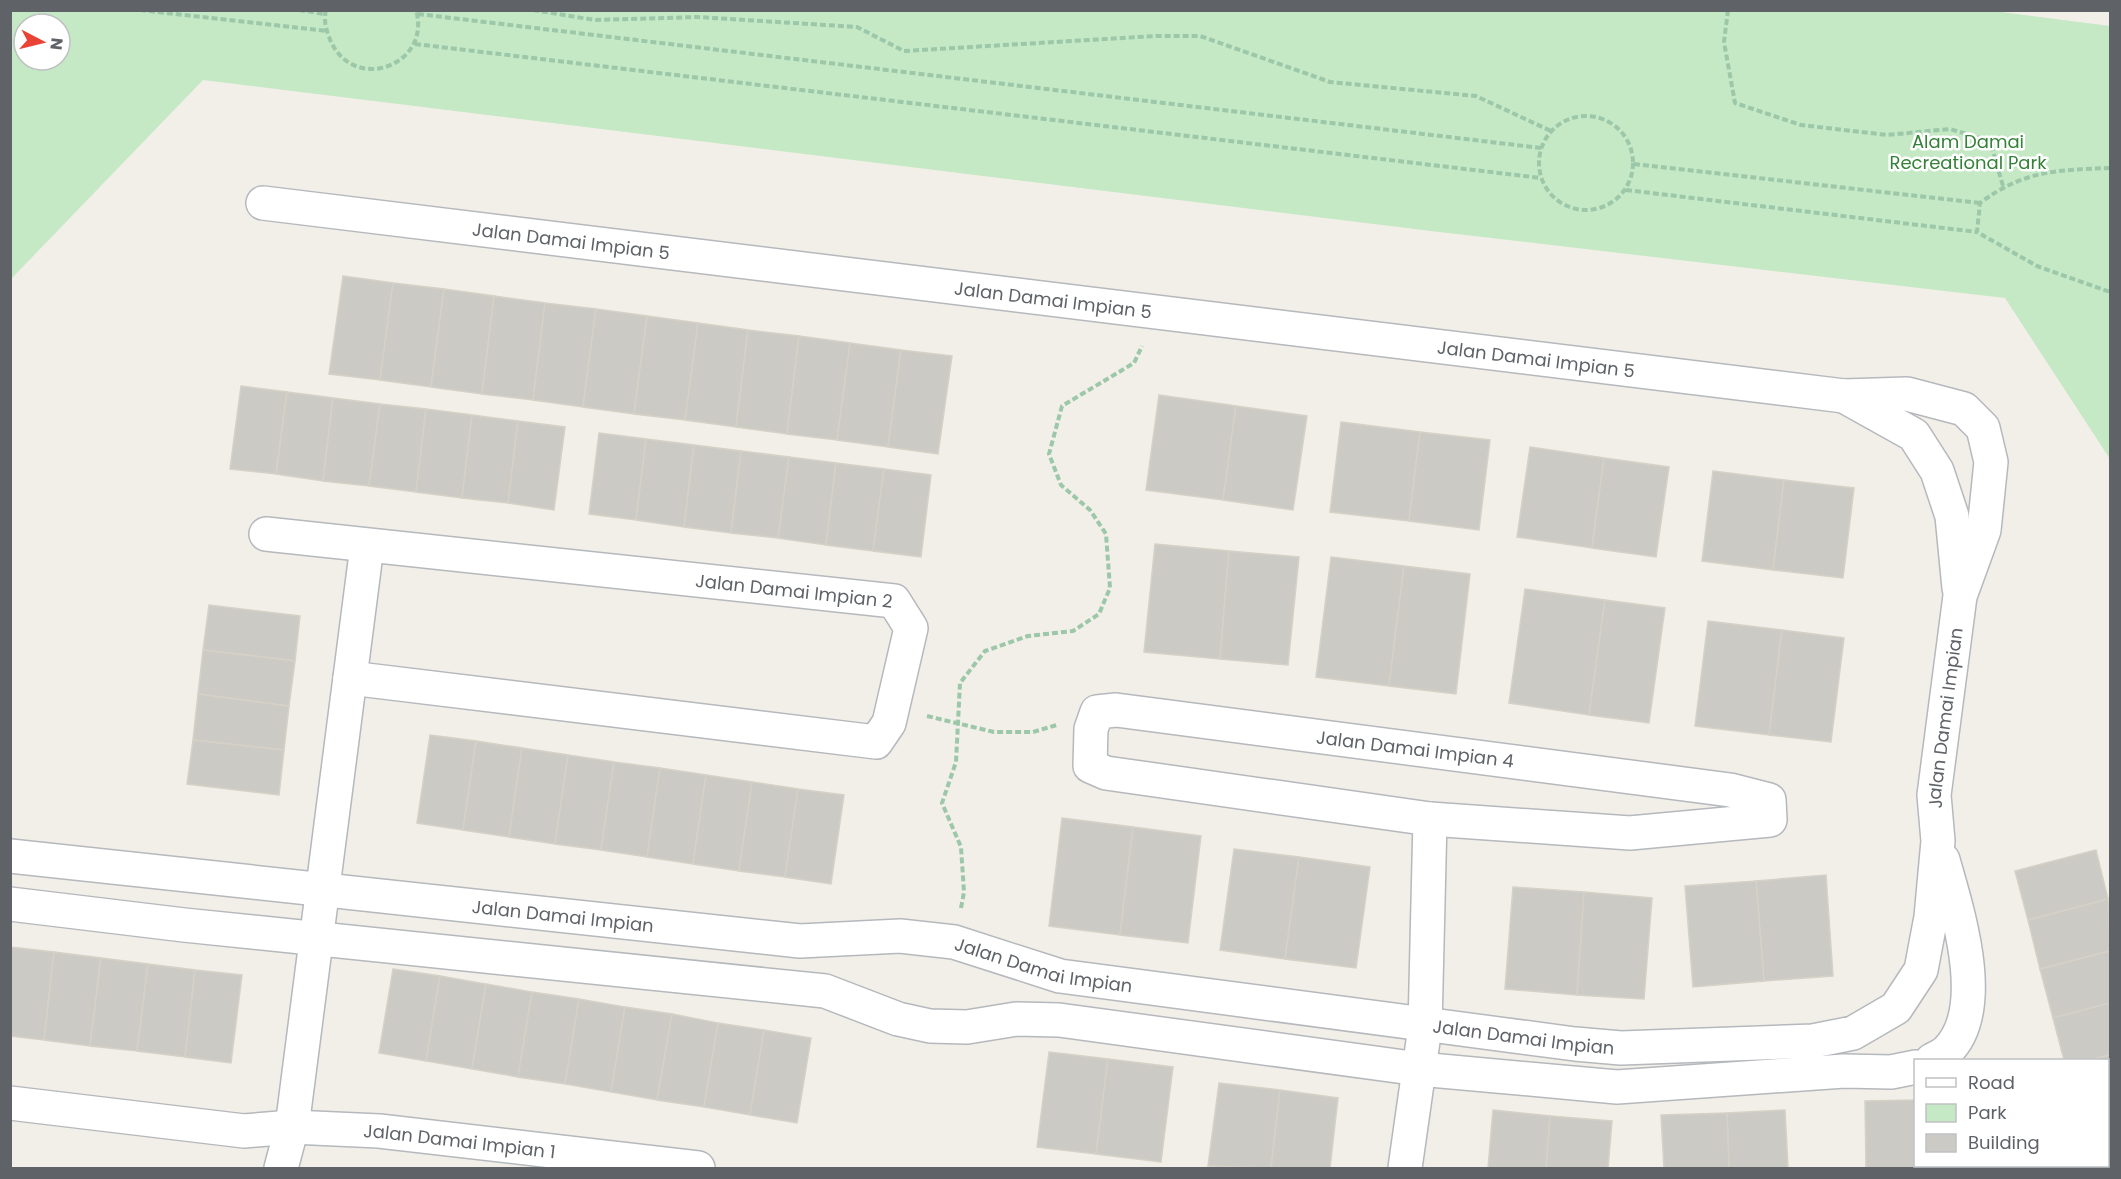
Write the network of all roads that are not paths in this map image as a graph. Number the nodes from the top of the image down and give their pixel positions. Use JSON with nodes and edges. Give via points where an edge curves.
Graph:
{"nodes":[{"id":1,"x":263,"y":203,"type":"dead end"},
{"id":2,"x":1844,"y":396,"type":"junction"},
{"id":3,"x":266,"y":534,"type":"dead end"},
{"id":4,"x":367,"y":546,"type":"junction"},
{"id":5,"x":1960,"y":596,"type":"junction"},
{"id":6,"x":350,"y":678,"type":"junction"},
{"id":7,"x":1430,"y":819,"type":"junction"},
{"id":8,"x":1938,"y":841,"type":"junction"},
{"id":9,"x":10,"y":856,"type":"edge"},
{"id":10,"x":323,"y":888,"type":"junction"},
{"id":11,"x":10,"y":904,"type":"edge"},
{"id":12,"x":315,"y":938,"type":"junction"},
{"id":13,"x":1425,"y":1027,"type":"junction"},
{"id":14,"x":1934,"y":1059,"type":"edge"},
{"id":15,"x":1914,"y":1066,"type":"edge"},
{"id":16,"x":1419,"y":1069,"type":"junction"},
{"id":17,"x":10,"y":1103,"type":"edge"},
{"id":18,"x":292,"y":1127,"type":"junction"},
{"id":19,"x":280,"y":1168,"type":"edge"},
{"id":20,"x":302,"y":1168,"type":"edge"},
{"id":21,"x":698,"y":1168,"type":"edge"},
{"id":22,"x":1405,"y":1168,"type":"edge"}],
"edges":[{"from":1,"to":2,"type":"street","name":"Jalan Damai Impian 5"},
{"from":2,"to":5,"type":"street","name":"Jalan Damai Impian","via":[[1914,435],[1937,471],[1952,516]]},
{"from":2,"to":5,"type":"street","name":"Jalan Damai Impian","via":[[1906,394],[1964,409],[1983,428],[1991,462],[1984,530]]},
{"from":3,"to":4,"type":"street","name":"Jalan Damai Impian 2"},
{"from":4,"to":6,"type":"street"},
{"from":4,"to":6,"type":"street","name":"Jalan Damai Impian 2","via":[[894,601],[911,628],[889,723],[876,742]]},
{"from":5,"to":8,"type":"street","name":"Jalan Damai Impian","via":[[1934,795]]},
{"from":6,"to":10,"type":"street"},
{"from":7,"to":7,"type":"street","name":"Jalan Damai Impian 4","via":[[1106,773],[1090,766],[1091,729],[1097,712],[1116,710],[1718,788],[1770,800],[1770,819],[1630,833]]},
{"from":7,"to":13,"type":"street"},
{"from":8,"to":13,"type":"street","name":"Jalan Damai Impian","via":[[1932,916],[1921,970],[1896,1008],[1853,1033],[1813,1041],[1621,1048]]},
{"from":8,"to":14,"type":"street","name":"Jalan Damai Impian","via":[[1958,914],[1969,987],[1965,1021],[1948,1051]]},
{"from":9,"to":10,"type":"street","name":"Jalan Damai Impian"},
{"from":10,"to":12,"type":"street"},
{"from":10,"to":13,"type":"street","name":"Jalan Damai Impian","via":[[800,941],[900,936],[954,942],[1060,976]]},
{"from":11,"to":12,"type":"street"},
{"from":12,"to":16,"type":"street","via":[[825,991],[898,1019],[930,1026],[1059,1020]]},
{"from":12,"to":18,"type":"street"},
{"from":13,"to":16,"type":"street"},
{"from":15,"to":16,"type":"street","via":[[1891,1072],[1844,1071],[1617,1087]]},
{"from":16,"to":22,"type":"street"},
{"from":17,"to":18,"type":"street","name":"Jalan Damai Impian 1","via":[[244,1131]]},
{"from":18,"to":19,"type":"street"},
{"from":18,"to":20,"type":"street"},
{"from":18,"to":21,"type":"street","name":"Jalan Damai Impian 1","via":[[379,1131]]}]}
